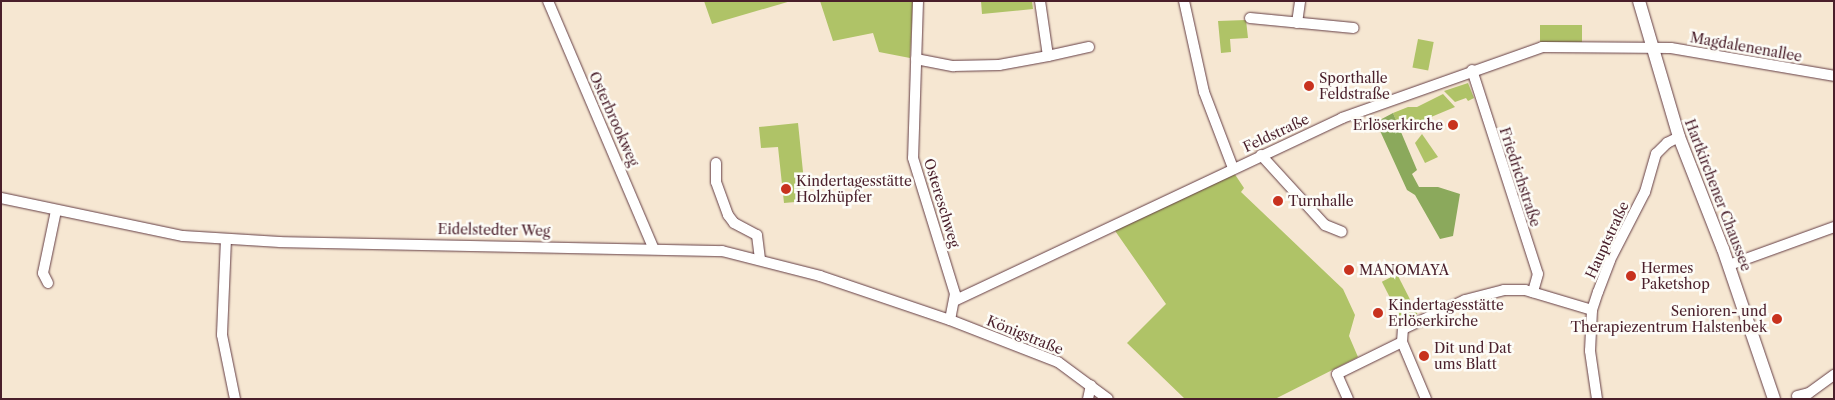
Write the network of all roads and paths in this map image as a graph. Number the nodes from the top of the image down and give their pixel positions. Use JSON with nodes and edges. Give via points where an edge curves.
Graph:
{"nodes":[{"id":1,"x":548,"y":1,"type":"edge"},
{"id":2,"x":918,"y":1,"type":"edge"},
{"id":3,"x":1040,"y":1,"type":"edge"},
{"id":4,"x":1184,"y":1,"type":"edge"},
{"id":5,"x":1300,"y":1,"type":"edge"},
{"id":6,"x":1639,"y":1,"type":"edge"},
{"id":7,"x":1250,"y":18,"type":"dead end"},
{"id":8,"x":1297,"y":23,"type":"junction"},
{"id":9,"x":1354,"y":28,"type":"dead end"},
{"id":10,"x":1089,"y":47,"type":"dead end"},
{"id":11,"x":1649,"y":47,"type":"junction"},
{"id":12,"x":1048,"y":56,"type":"junction"},
{"id":13,"x":916,"y":59,"type":"junction"},
{"id":14,"x":1472,"y":70,"type":"junction"},
{"id":15,"x":1834,"y":76,"type":"edge"},
{"id":16,"x":1679,"y":137,"type":"junction"},
{"id":17,"x":1261,"y":155,"type":"junction"},
{"id":18,"x":716,"y":163,"type":"dead end"},
{"id":19,"x":1233,"y":168,"type":"junction"},
{"id":20,"x":1,"y":198,"type":"edge"},
{"id":21,"x":56,"y":210,"type":"junction"},
{"id":22,"x":1834,"y":227,"type":"edge"},
{"id":23,"x":1342,"y":232,"type":"dead end"},
{"id":24,"x":226,"y":239,"type":"junction"},
{"id":25,"x":654,"y":247,"type":"junction"},
{"id":26,"x":760,"y":260,"type":"junction"},
{"id":27,"x":1729,"y":265,"type":"junction"},
{"id":28,"x":48,"y":283,"type":"dead end"},
{"id":29,"x":1533,"y":292,"type":"junction"},
{"id":30,"x":956,"y":300,"type":"junction"},
{"id":31,"x":925,"y":310,"type":"joint"},
{"id":32,"x":1592,"y":310,"type":"junction"},
{"id":33,"x":950,"y":320,"type":"junction"},
{"id":34,"x":1402,"y":342,"type":"junction"},
{"id":35,"x":1834,"y":375,"type":"edge"},
{"id":36,"x":1091,"y":385,"type":"junction"},
{"id":37,"x":1798,"y":396,"type":"dead end"},
{"id":38,"x":235,"y":399,"type":"edge"},
{"id":39,"x":1088,"y":399,"type":"edge"},
{"id":40,"x":1108,"y":399,"type":"edge"},
{"id":41,"x":1348,"y":399,"type":"edge"},
{"id":42,"x":1426,"y":399,"type":"edge"},
{"id":43,"x":1597,"y":399,"type":"edge"},
{"id":44,"x":1774,"y":399,"type":"edge"}],
"edges":[{"from":1,"to":25,"type":"street","name":"Osterbrookweg"},
{"from":2,"to":13,"type":"street","name":"Ostereschweg"},
{"from":3,"to":12,"type":"street"},
{"from":4,"to":19,"type":"street","via":[[1204,92]]},
{"from":5,"to":8,"type":"street"},
{"from":6,"to":11,"type":"main road","name":"Hartkirchener Chaussee"},
{"from":7,"to":8,"type":"street"},
{"from":8,"to":9,"type":"street"},
{"from":10,"to":12,"type":"street"},
{"from":11,"to":14,"type":"street","name":"Feldstraße","via":[[1542,47]]},
{"from":11,"to":15,"type":"street","name":"Magdalenenallee","via":[[1685,50]]},
{"from":11,"to":16,"type":"main road","name":"Hartkirchener Chaussee"},
{"from":12,"to":13,"type":"street","via":[[1000,65],[953,66]]},
{"from":13,"to":30,"type":"street","name":"Ostereschweg","via":[[913,158]]},
{"from":14,"to":17,"type":"street","name":"Feldstraße","via":[[1342,118]]},
{"from":14,"to":29,"type":"street","name":"Friedrichstraße","via":[[1538,274]]},
{"from":16,"to":27,"type":"main road","name":"Hartkirchener Chaussee"},
{"from":16,"to":32,"type":"street","name":"Hauptstraße","via":[[1656,154],[1645,192],[1610,260]]},
{"from":17,"to":19,"type":"street","name":"Feldstraße"},
{"from":17,"to":23,"type":"street","via":[[1325,225]]},
{"from":18,"to":26,"type":"street","via":[[716,182],[728,215],[734,223],[757,235]]},
{"from":19,"to":30,"type":"street","name":"Feldstraße"},
{"from":20,"to":21,"type":"street","name":"Eidelstedter Weg"},
{"from":21,"to":24,"type":"street","name":"Eidelstedter Weg","via":[[172,234]]},
{"from":21,"to":28,"type":"street","via":[[43,273]]},
{"from":22,"to":27,"type":"street"},
{"from":24,"to":25,"type":"street","name":"Eidelstedter Weg"},
{"from":24,"to":38,"type":"street","via":[[222,335]]},
{"from":25,"to":26,"type":"street","name":"Eidelstedter Weg","via":[[716,250]]},
{"from":26,"to":31,"type":"street","name":"Eidelstedter Weg"},
{"from":27,"to":44,"type":"main road","name":"Hartkirchener Chaussee"},
{"from":29,"to":32,"type":"street"},
{"from":29,"to":34,"type":"street","via":[[1504,290],[1465,300],[1403,329]]},
{"from":30,"to":33,"type":"street"},
{"from":31,"to":33,"type":"street","name":"Königstraße"},
{"from":32,"to":43,"type":"street","name":"Hauptstraße","via":[[1590,351]]},
{"from":33,"to":36,"type":"street","name":"Königstraße","via":[[1058,362]]},
{"from":34,"to":41,"type":"street","via":[[1337,374]]},
{"from":34,"to":42,"type":"street"},
{"from":35,"to":37,"type":"street","via":[[1809,394]]},
{"from":36,"to":39,"type":"street"},
{"from":36,"to":40,"type":"street","name":"Königstraße"}]}
